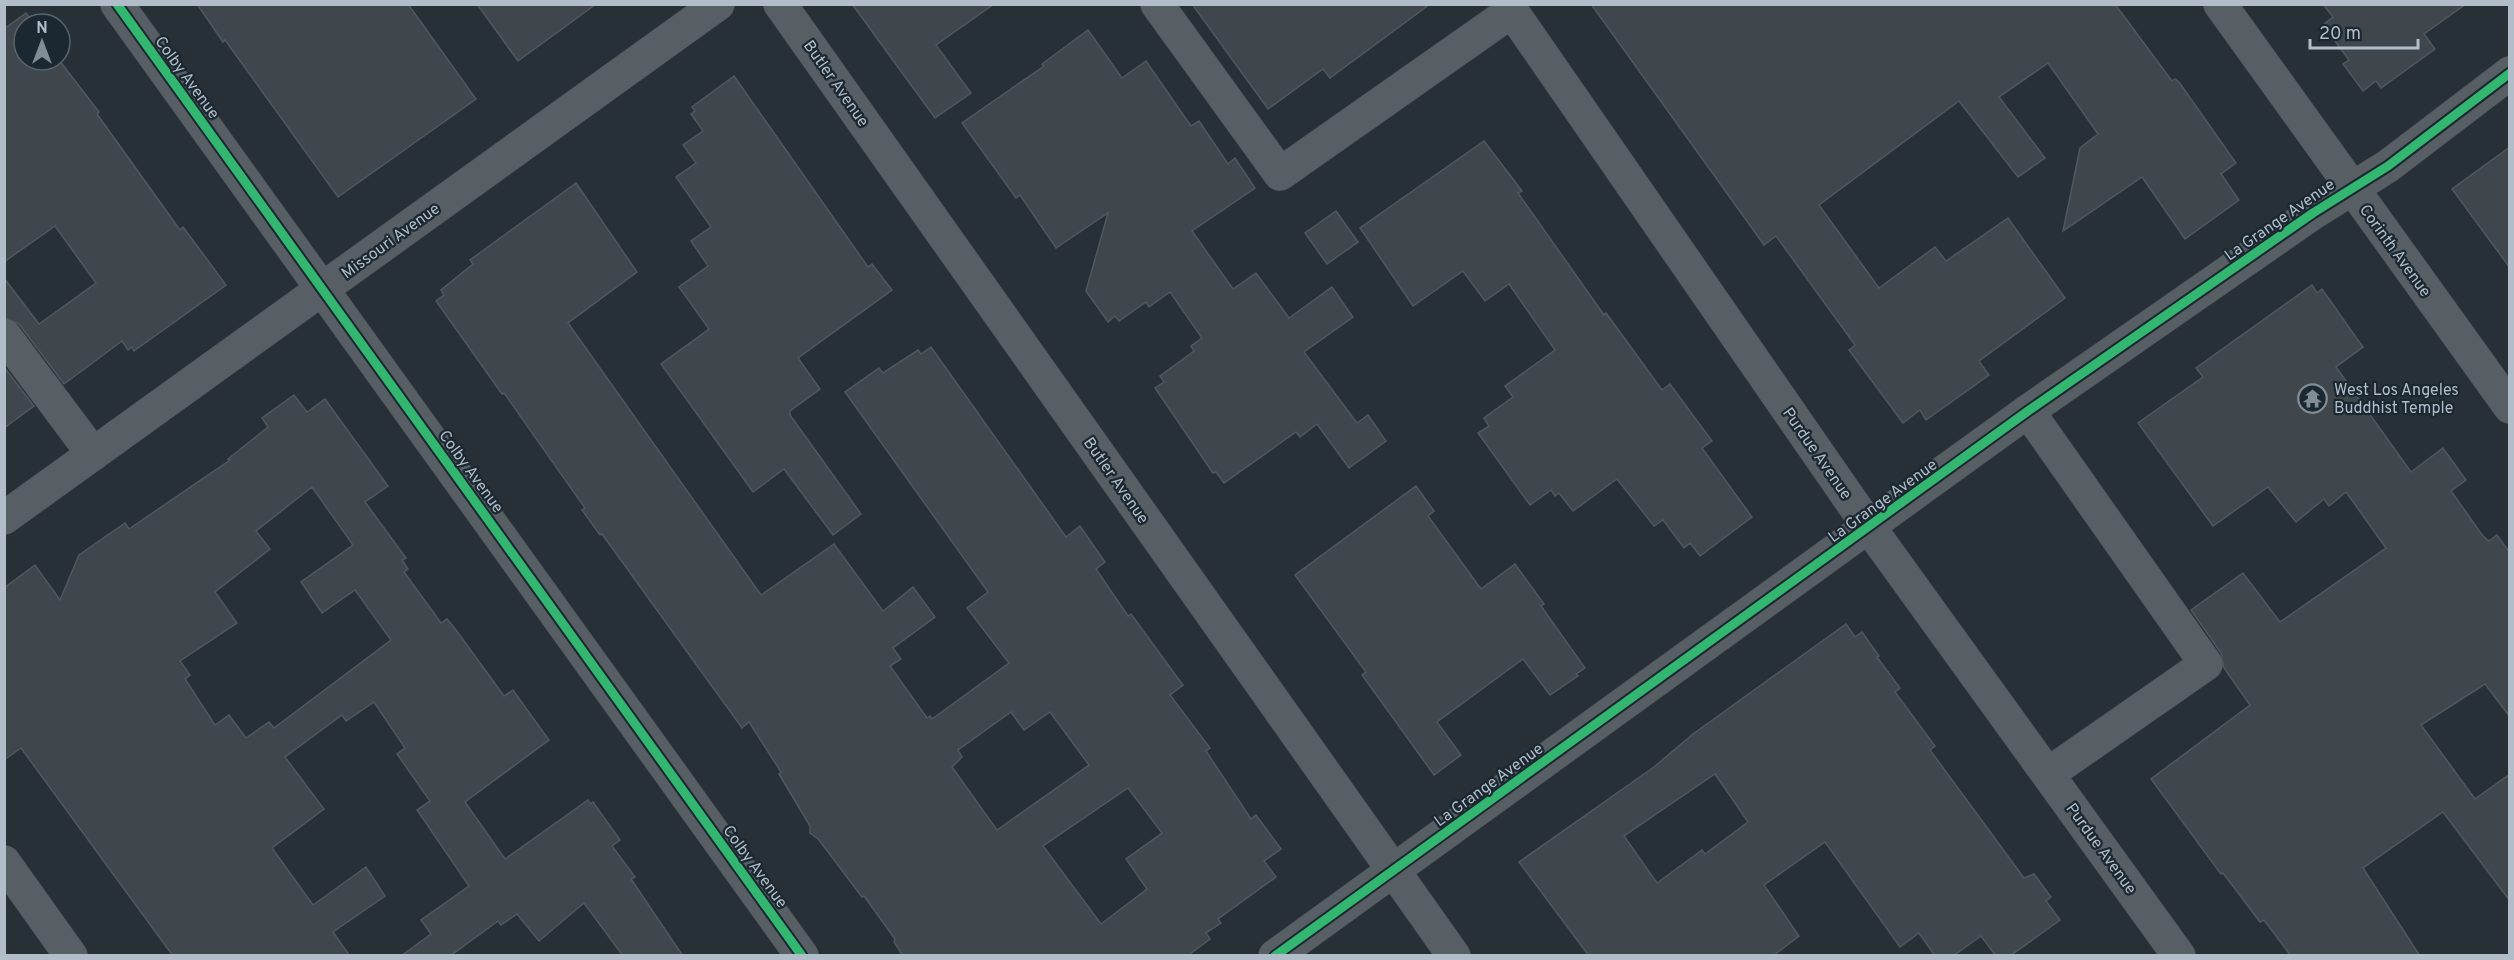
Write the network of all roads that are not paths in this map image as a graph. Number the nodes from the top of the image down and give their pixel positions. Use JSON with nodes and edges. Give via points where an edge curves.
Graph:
{"nodes":[{"id":1,"x":117,"y":4,"type":"edge"},
{"id":2,"x":718,"y":4,"type":"edge"},
{"id":3,"x":780,"y":4,"type":"edge"},
{"id":4,"x":1157,"y":4,"type":"edge"},
{"id":5,"x":2220,"y":4,"type":"edge"},
{"id":6,"x":1510,"y":8,"type":"edge"},
{"id":7,"x":2510,"y":74,"type":"edge"},
{"id":8,"x":2351,"y":188,"type":"junction"},
{"id":9,"x":323,"y":288,"type":"junction"},
{"id":10,"x":4,"y":335,"type":"edge"},
{"id":11,"x":2510,"y":407,"type":"edge"},
{"id":12,"x":2028,"y":411,"type":"junction"},
{"id":13,"x":93,"y":454,"type":"junction"},
{"id":14,"x":4,"y":518,"type":"edge"},
{"id":15,"x":1869,"y":527,"type":"junction"},
{"id":16,"x":2048,"y":774,"type":"junction"},
{"id":17,"x":4,"y":862,"type":"edge"},
{"id":18,"x":1392,"y":871,"type":"junction"},
{"id":19,"x":71,"y":956,"type":"edge"},
{"id":20,"x":802,"y":956,"type":"edge"},
{"id":21,"x":1275,"y":956,"type":"edge"},
{"id":22,"x":1454,"y":956,"type":"edge"},
{"id":23,"x":2179,"y":956,"type":"edge"}],
"edges":[{"from":1,"to":9,"type":"street","name":"Colby Avenue"},
{"from":2,"to":9,"type":"street","name":"Missouri Avenue"},
{"from":3,"to":18,"type":"street","name":"Butler Avenue"},
{"from":4,"to":6,"type":"street","via":[[1280,174]]},
{"from":5,"to":8,"type":"street","name":"Corinth Avenue"},
{"from":6,"to":15,"type":"street","name":"Purdue Avenue"},
{"from":7,"to":8,"type":"street","name":"La Grange Avenue","via":[[2388,166]]},
{"from":8,"to":11,"type":"street","name":"Corinth Avenue"},
{"from":8,"to":12,"type":"street","name":"La Grange Avenue"},
{"from":9,"to":13,"type":"street","name":"Missouri Avenue"},
{"from":9,"to":20,"type":"street","name":"Colby Avenue"},
{"from":10,"to":13,"type":"street"},
{"from":12,"to":15,"type":"street","name":"La Grange Avenue"},
{"from":12,"to":16,"type":"street","via":[[2206,664]]},
{"from":13,"to":14,"type":"street","name":"Missouri Avenue"},
{"from":15,"to":16,"type":"street","name":"Purdue Avenue"},
{"from":15,"to":18,"type":"street","name":"La Grange Avenue"},
{"from":16,"to":23,"type":"street","name":"Purdue Avenue"},
{"from":17,"to":19,"type":"street"},
{"from":18,"to":21,"type":"street","name":"La Grange Avenue"},
{"from":18,"to":22,"type":"street","name":"Butler Avenue"}]}
